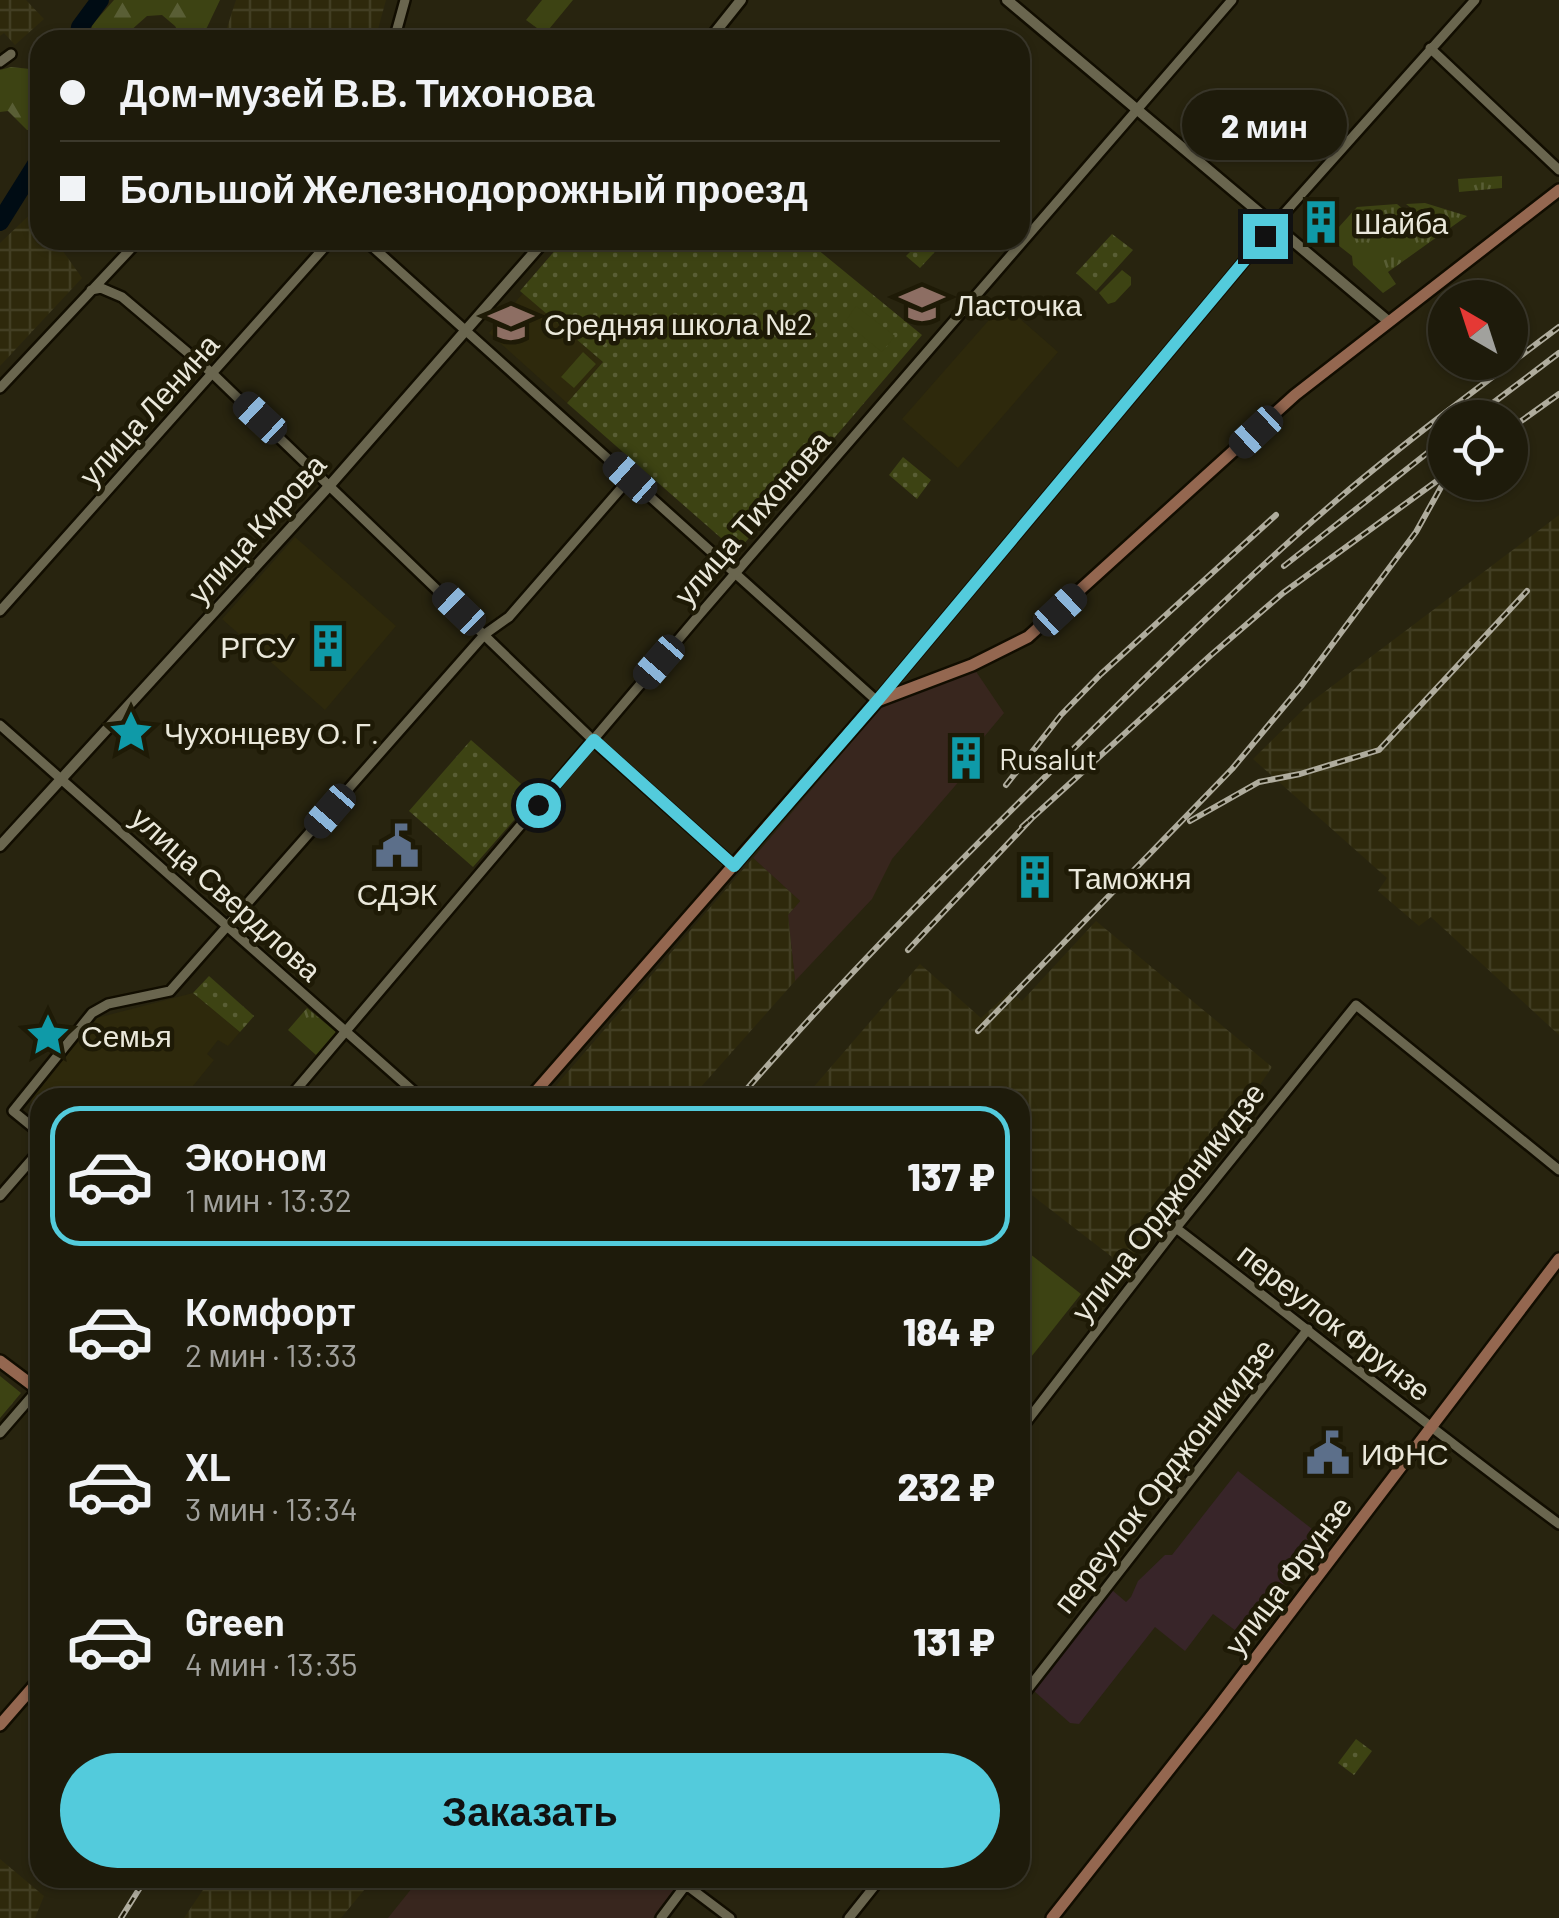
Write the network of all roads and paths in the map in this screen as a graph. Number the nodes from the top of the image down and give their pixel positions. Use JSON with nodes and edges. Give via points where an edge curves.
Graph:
{"nodes":[{"id":1,"x":405,"y":0,"type":"edge"},
{"id":2,"x":741,"y":0,"type":"edge"},
{"id":3,"x":1007,"y":0,"type":"edge"},
{"id":4,"x":1232,"y":0,"type":"edge"},
{"id":5,"x":1475,"y":0,"type":"edge"},
{"id":6,"x":397,"y":30,"type":"edge"},
{"id":7,"x":717,"y":30,"type":"edge"},
{"id":8,"x":1430,"y":48,"type":"junction"},
{"id":9,"x":10,"y":54,"type":"dead end"},
{"id":10,"x":0,"y":62,"type":"edge"},
{"id":11,"x":1138,"y":111,"type":"junction"},
{"id":12,"x":1559,"y":170,"type":"edge"},
{"id":13,"x":1559,"y":190,"type":"edge"},
{"id":14,"x":1274,"y":226,"type":"junction"},
{"id":15,"x":1030,"y":230,"type":"edge"},
{"id":16,"x":129,"y":250,"type":"edge"},
{"id":17,"x":322,"y":250,"type":"edge"},
{"id":18,"x":376,"y":250,"type":"edge"},
{"id":19,"x":536,"y":250,"type":"edge"},
{"id":20,"x":1013,"y":250,"type":"edge"},
{"id":21,"x":91,"y":290,"type":"junction"},
{"id":22,"x":1388,"y":320,"type":"junction"},
{"id":23,"x":465,"y":331,"type":"junction"},
{"id":24,"x":213,"y":374,"type":"junction"},
{"id":25,"x":0,"y":388,"type":"edge"},
{"id":26,"x":630,"y":478,"type":"junction"},
{"id":27,"x":331,"y":484,"type":"junction"},
{"id":28,"x":736,"y":574,"type":"junction"},
{"id":29,"x":0,"y":611,"type":"edge"},
{"id":30,"x":485,"y":634,"type":"junction"},
{"id":31,"x":877,"y":701,"type":"junction"},
{"id":32,"x":0,"y":725,"type":"edge"},
{"id":33,"x":594,"y":740,"type":"junction"},
{"id":34,"x":61,"y":778,"type":"junction"},
{"id":35,"x":0,"y":846,"type":"edge"},
{"id":36,"x":734,"y":866,"type":"junction"},
{"id":37,"x":227,"y":928,"type":"junction"},
{"id":38,"x":345,"y":1032,"type":"junction"},
{"id":39,"x":31,"y":1088,"type":"edge"},
{"id":40,"x":297,"y":1088,"type":"edge"},
{"id":41,"x":409,"y":1088,"type":"edge"},
{"id":42,"x":539,"y":1088,"type":"edge"},
{"id":43,"x":30,"y":1090,"type":"edge"},
{"id":44,"x":30,"y":1125,"type":"edge"},
{"id":45,"x":30,"y":1162,"type":"edge"},
{"id":46,"x":1559,"y":1170,"type":"edge"},
{"id":47,"x":0,"y":1196,"type":"edge"},
{"id":48,"x":1176,"y":1228,"type":"junction"},
{"id":49,"x":1559,"y":1259,"type":"edge"},
{"id":50,"x":1308,"y":1330,"type":"junction"},
{"id":51,"x":0,"y":1361,"type":"edge"},
{"id":52,"x":30,"y":1383,"type":"edge"},
{"id":53,"x":30,"y":1399,"type":"edge"},
{"id":54,"x":1030,"y":1417,"type":"edge"},
{"id":55,"x":1430,"y":1428,"type":"junction"},
{"id":56,"x":0,"y":1433,"type":"edge"},
{"id":57,"x":1559,"y":1524,"type":"edge"},
{"id":58,"x":1030,"y":1686,"type":"edge"},
{"id":59,"x":30,"y":1690,"type":"edge"},
{"id":60,"x":0,"y":1724,"type":"edge"},
{"id":61,"x":684,"y":1888,"type":"edge"},
{"id":62,"x":697,"y":1888,"type":"edge"},
{"id":63,"x":873,"y":1888,"type":"edge"},
{"id":64,"x":661,"y":1918,"type":"edge"},
{"id":65,"x":730,"y":1918,"type":"edge"},
{"id":66,"x":849,"y":1918,"type":"edge"},
{"id":67,"x":1052,"y":1918,"type":"edge"}],
"edges":[{"from":1,"to":6,"type":"street"},
{"from":2,"to":7,"type":"street"},
{"from":3,"to":11,"type":"street"},
{"from":4,"to":11,"type":"street","name":"улица Тихонова"},
{"from":5,"to":8,"type":"street"},
{"from":8,"to":12,"type":"street"},
{"from":8,"to":14,"type":"street"},
{"from":9,"to":10,"type":"street"},
{"from":11,"to":14,"type":"street"},
{"from":11,"to":15,"type":"street","name":"улица Тихонова"},
{"from":13,"to":22,"type":"main road"},
{"from":14,"to":22,"type":"street"},
{"from":14,"to":31,"type":"street"},
{"from":16,"to":21,"type":"street"},
{"from":17,"to":24,"type":"street","name":"улица Ленина"},
{"from":18,"to":23,"type":"street"},
{"from":19,"to":23,"type":"street","name":"улица Кирова"},
{"from":20,"to":28,"type":"street","name":"улица Тихонова"},
{"from":21,"to":24,"type":"street","via":[[122,297]]},
{"from":21,"to":25,"type":"street"},
{"from":22,"to":31,"type":"main road","via":[[1295,395],[1028,637]]},
{"from":23,"to":26,"type":"street"},
{"from":23,"to":27,"type":"street","name":"улица Кирова"},
{"from":24,"to":27,"type":"street"},
{"from":24,"to":29,"type":"street","name":"улица Ленина"},
{"from":26,"to":28,"type":"street"},
{"from":26,"to":30,"type":"street","via":[[509,617]]},
{"from":27,"to":30,"type":"street"},
{"from":27,"to":34,"type":"street","name":"улица Кирова"},
{"from":28,"to":31,"type":"street"},
{"from":28,"to":33,"type":"street","name":"улица Тихонова"},
{"from":30,"to":33,"type":"street"},
{"from":30,"to":37,"type":"street"},
{"from":31,"to":36,"type":"main road"},
{"from":32,"to":34,"type":"street","name":"улица Свердлова"},
{"from":33,"to":36,"type":"street"},
{"from":33,"to":38,"type":"street","name":"улица Тихонова"},
{"from":34,"to":35,"type":"street","name":"улица Кирова"},
{"from":34,"to":37,"type":"street","name":"улица Свердлова"},
{"from":36,"to":42,"type":"main road"},
{"from":37,"to":38,"type":"street","name":"улица Свердлова"},
{"from":37,"to":39,"type":"street","via":[[170,991],[108,1004],[80,1025]]},
{"from":38,"to":40,"type":"street","name":"улица Тихонова"},
{"from":38,"to":41,"type":"street","name":"улица Свердлова"},
{"from":43,"to":44,"type":"street","via":[[13,1112]]},
{"from":45,"to":47,"type":"street"},
{"from":46,"to":48,"type":"street","name":"улица Орджоникидзе","via":[[1356,1005]]},
{"from":48,"to":50,"type":"street","name":"переулок Фрунзе"},
{"from":48,"to":54,"type":"street","name":"улица Орджоникидзе"},
{"from":49,"to":55,"type":"main road","name":"улица Фрунзе"},
{"from":50,"to":55,"type":"street","name":"переулок Фрунзе"},
{"from":50,"to":58,"type":"street","name":"переулок Орджоникидзе"},
{"from":51,"to":52,"type":"main road"},
{"from":53,"to":56,"type":"street"},
{"from":55,"to":57,"type":"street","name":"переулок Фрунзе"},
{"from":55,"to":67,"type":"main road","name":"улица Фрунзе"},
{"from":59,"to":60,"type":"main road"},
{"from":61,"to":64,"type":"street"},
{"from":62,"to":65,"type":"street"},
{"from":63,"to":66,"type":"street"}]}
